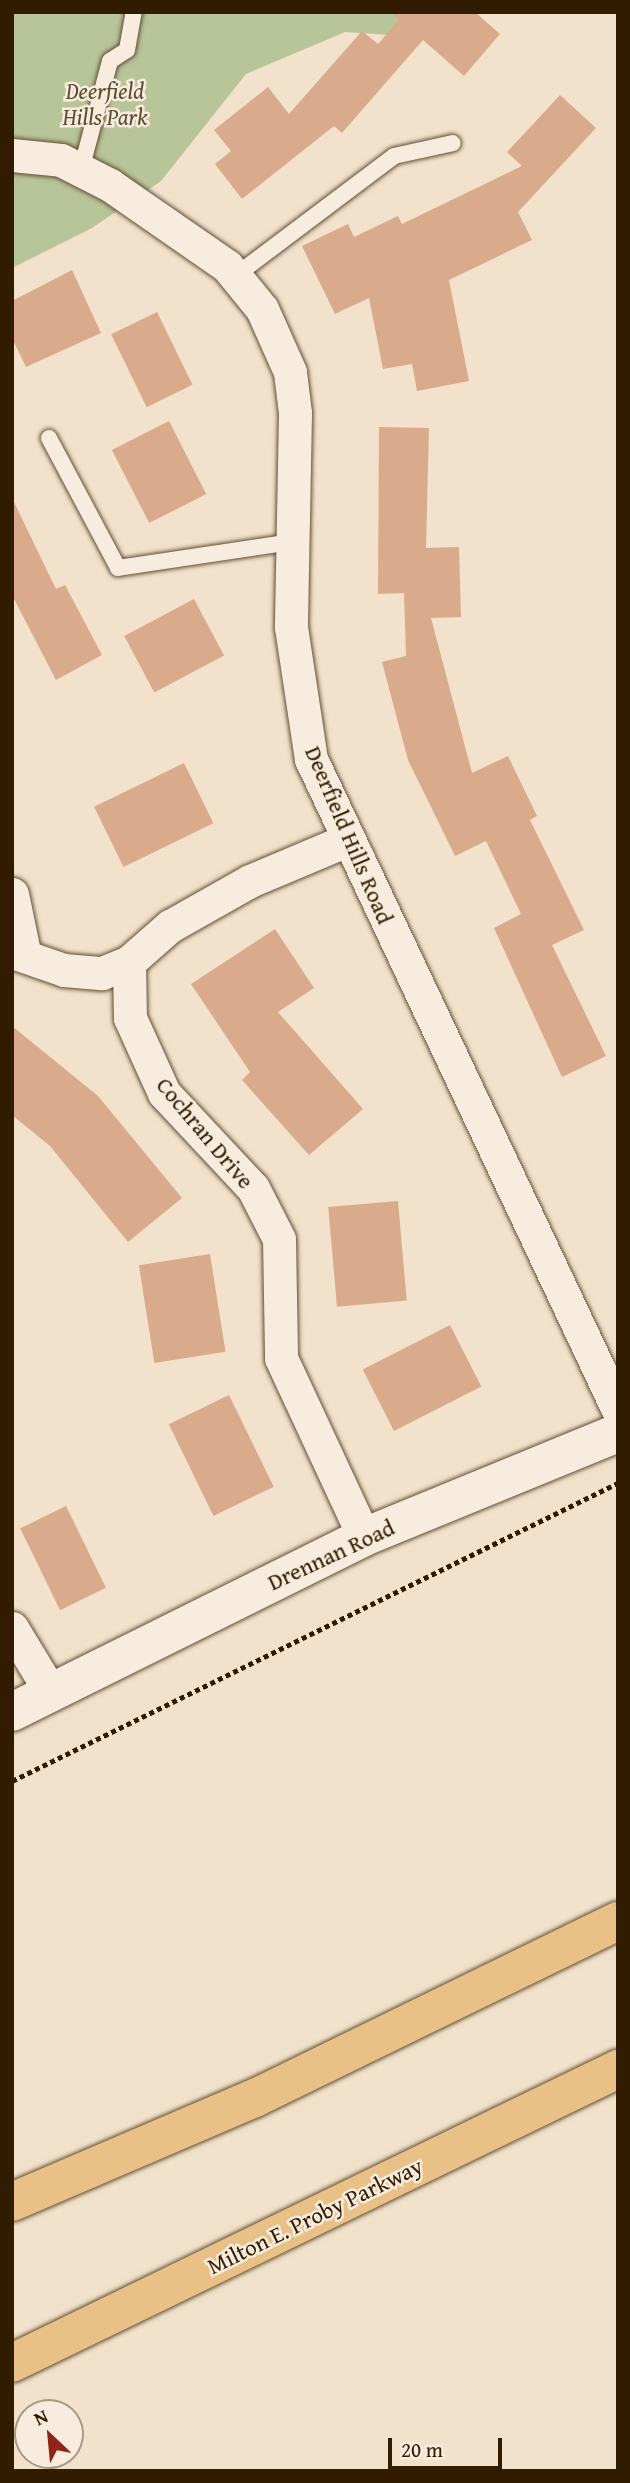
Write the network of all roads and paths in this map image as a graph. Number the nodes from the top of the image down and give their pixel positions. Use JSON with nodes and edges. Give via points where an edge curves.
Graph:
{"nodes":[{"id":1,"x":134,"y":12,"type":"edge"},
{"id":2,"x":453,"y":143,"type":"dead end"},
{"id":3,"x":12,"y":155,"type":"edge"},
{"id":4,"x":80,"y":170,"type":"junction"},
{"id":5,"x":235,"y":276,"type":"junction"},
{"id":6,"x":49,"y":438,"type":"dead end"},
{"id":7,"x":293,"y":541,"type":"junction"},
{"id":8,"x":347,"y":841,"type":"junction"},
{"id":9,"x":12,"y":894,"type":"edge"},
{"id":10,"x":18,"y":952,"type":"edge"},
{"id":11,"x":129,"y":962,"type":"junction"},
{"id":12,"x":618,"y":1410,"type":"edge"},
{"id":13,"x":618,"y":1433,"type":"edge"},
{"id":14,"x":618,"y":1483,"type":"edge"},
{"id":15,"x":365,"y":1537,"type":"junction"},
{"id":16,"x":12,"y":1628,"type":"edge"},
{"id":17,"x":50,"y":1691,"type":"junction"},
{"id":18,"x":12,"y":1712,"type":"edge"},
{"id":19,"x":12,"y":1781,"type":"edge"},
{"id":20,"x":618,"y":1921,"type":"edge"},
{"id":21,"x":618,"y":2069,"type":"edge"},
{"id":22,"x":12,"y":2202,"type":"edge"},
{"id":23,"x":12,"y":2363,"type":"edge"}],
"edges":[{"from":1,"to":4,"type":"lane","via":[[127,50],[110,61]]},
{"from":2,"to":5,"type":"lane","via":[[394,156]]},
{"from":3,"to":4,"type":"street","name":"Deerfield Hills Road","via":[[61,160]]},
{"from":4,"to":5,"type":"street","name":"Deerfield Hills Road","via":[[187,234]]},
{"from":5,"to":7,"type":"street","name":"Deerfield Hills Road","via":[[262,309],[290,372]]},
{"from":6,"to":7,"type":"lane","via":[[118,568]]},
{"from":7,"to":8,"type":"street","name":"Deerfield Hills Road","via":[[291,627],[299,700],[312,759]]},
{"from":8,"to":11,"type":"street","via":[[250,881],[181,919]]},
{"from":8,"to":12,"type":"street","name":"Deerfield Hills Road"},
{"from":9,"to":10,"type":"street"},
{"from":10,"to":11,"type":"street","via":[[64,970],[102,973]]},
{"from":11,"to":15,"type":"street","name":"Cochran Drive","via":[[130,1018],[164,1093],[253,1188],[279,1239],[281,1358]]},
{"from":13,"to":15,"type":"street","name":"Drennan Road"},
{"from":14,"to":19,"type":"path"},
{"from":15,"to":17,"type":"street","name":"Drennan Road"},
{"from":16,"to":17,"type":"street"},
{"from":17,"to":18,"type":"street","name":"Drennan Road"},
{"from":20,"to":22,"type":"highway","via":[[255,2098]]},
{"from":21,"to":23,"type":"highway","name":"Milton E. Proby Parkway"}]}
